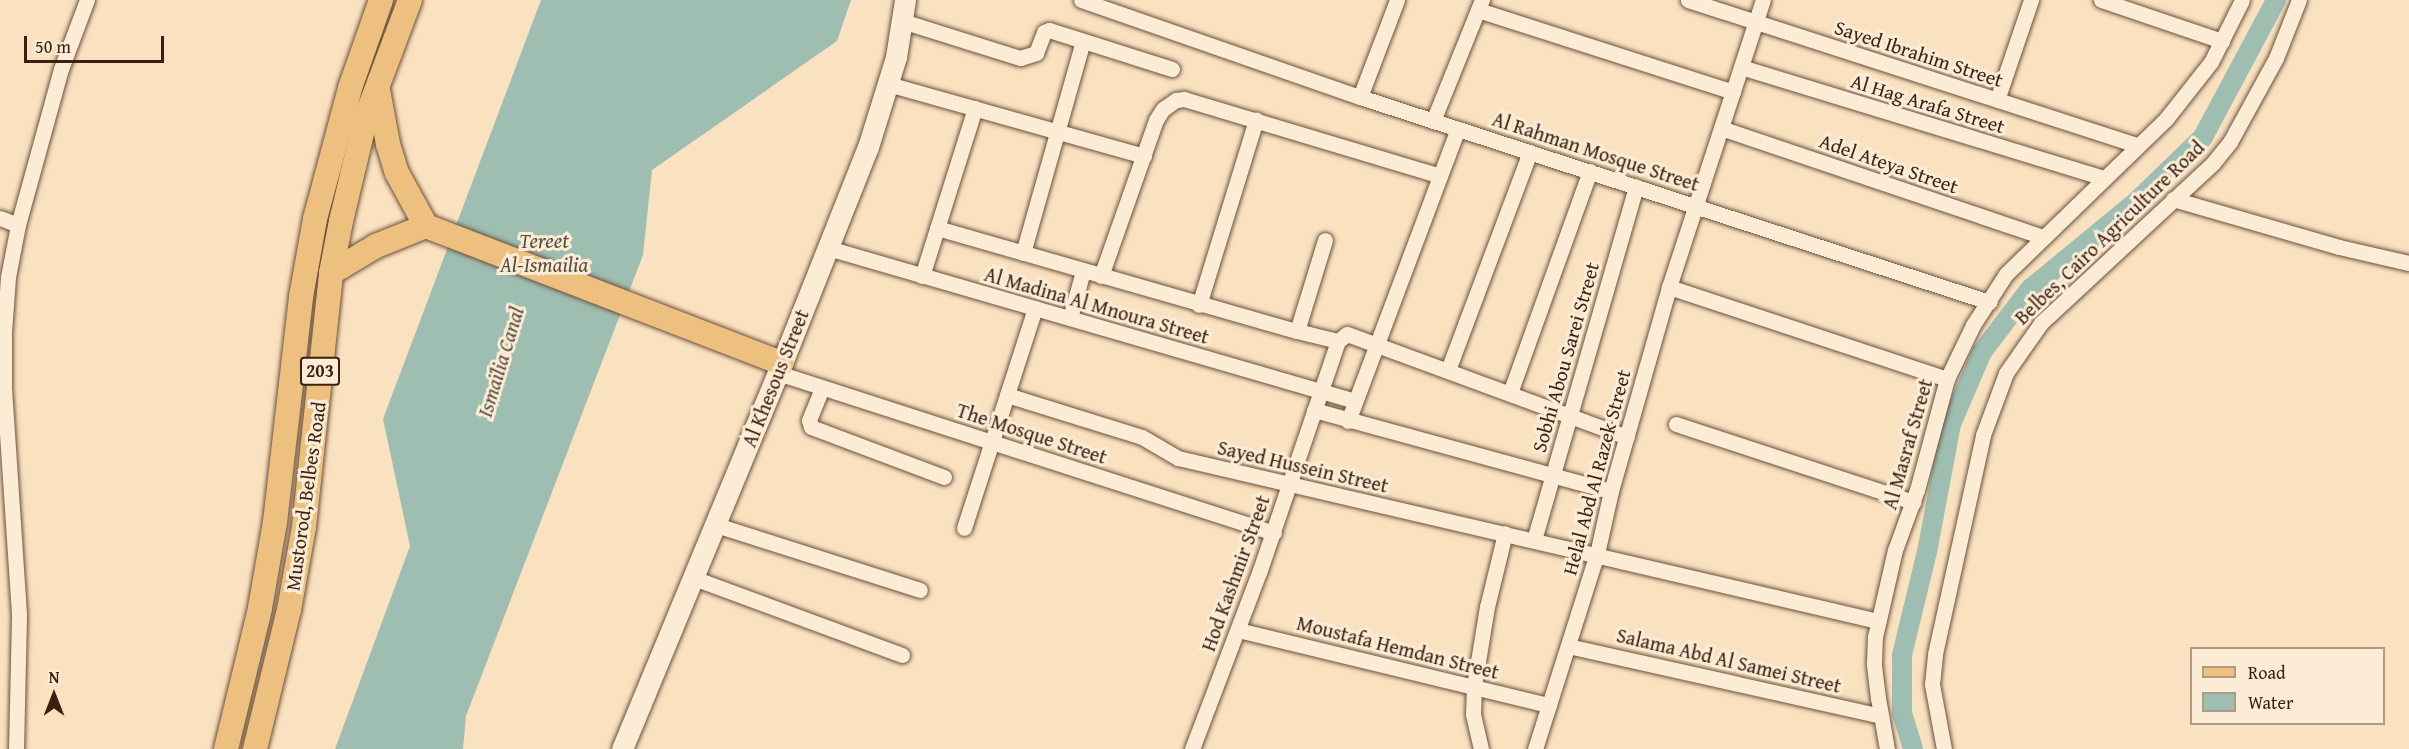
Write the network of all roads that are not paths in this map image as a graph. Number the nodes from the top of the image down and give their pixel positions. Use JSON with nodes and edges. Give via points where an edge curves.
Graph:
{"nodes":[{"id":1,"x":87,"y":0,"type":"edge"},
{"id":2,"x":381,"y":0,"type":"edge"},
{"id":3,"x":410,"y":0,"type":"edge"},
{"id":4,"x":905,"y":0,"type":"edge"},
{"id":5,"x":1082,"y":0,"type":"edge"},
{"id":6,"x":1397,"y":0,"type":"edge"},
{"id":7,"x":1688,"y":0,"type":"edge"},
{"id":8,"x":1763,"y":0,"type":"edge"},
{"id":9,"x":2031,"y":0,"type":"edge"},
{"id":10,"x":2101,"y":0,"type":"edge"},
{"id":11,"x":2242,"y":0,"type":"edge"},
{"id":12,"x":2299,"y":0,"type":"edge"},
{"id":13,"x":1480,"y":5,"type":"edge"},
{"id":14,"x":902,"y":21,"type":"junction"},
{"id":15,"x":1756,"y":22,"type":"junction"},
{"id":16,"x":1083,"y":41,"type":"junction"},
{"id":17,"x":2222,"y":41,"type":"junction"},
{"id":18,"x":1741,"y":67,"type":"junction"},
{"id":19,"x":1172,"y":69,"type":"dead end"},
{"id":20,"x":377,"y":84,"type":"junction"},
{"id":21,"x":888,"y":84,"type":"junction"},
{"id":22,"x":1733,"y":93,"type":"junction"},
{"id":23,"x":1360,"y":97,"type":"junction"},
{"id":24,"x":1997,"y":100,"type":"junction"},
{"id":25,"x":975,"y":108,"type":"junction"},
{"id":26,"x":1256,"y":120,"type":"junction"},
{"id":27,"x":1433,"y":120,"type":"junction"},
{"id":28,"x":1721,"y":128,"type":"junction"},
{"id":29,"x":1458,"y":129,"type":"junction"},
{"id":30,"x":1059,"y":132,"type":"junction"},
{"id":31,"x":2136,"y":146,"type":"junction"},
{"id":32,"x":1530,"y":152,"type":"junction"},
{"id":33,"x":1144,"y":156,"type":"junction"},
{"id":34,"x":1590,"y":171,"type":"junction"},
{"id":35,"x":1440,"y":176,"type":"junction"},
{"id":36,"x":2103,"y":178,"type":"junction"},
{"id":37,"x":1636,"y":186,"type":"junction"},
{"id":38,"x":2173,"y":199,"type":"junction"},
{"id":39,"x":1696,"y":206,"type":"junction"},
{"id":40,"x":0,"y":218,"type":"edge"},
{"id":41,"x":18,"y":225,"type":"junction"},
{"id":42,"x":428,"y":227,"type":"junction"},
{"id":43,"x":937,"y":228,"type":"junction"},
{"id":44,"x":2043,"y":237,"type":"junction"},
{"id":45,"x":1325,"y":240,"type":"dead end"},
{"id":46,"x":828,"y":248,"type":"junction"},
{"id":47,"x":1023,"y":253,"type":"junction"},
{"id":48,"x":2409,"y":263,"type":"edge"},
{"id":49,"x":1083,"y":271,"type":"junction"},
{"id":50,"x":331,"y":273,"type":"junction"},
{"id":51,"x":922,"y":276,"type":"junction"},
{"id":52,"x":1101,"y":276,"type":"junction"},
{"id":53,"x":1669,"y":286,"type":"junction"},
{"id":54,"x":1989,"y":302,"type":"junction"},
{"id":55,"x":1199,"y":305,"type":"junction"},
{"id":56,"x":1035,"y":308,"type":"junction"},
{"id":57,"x":1070,"y":318,"type":"junction"},
{"id":58,"x":1298,"y":332,"type":"junction"},
{"id":59,"x":1341,"y":338,"type":"junction"},
{"id":60,"x":1377,"y":344,"type":"junction"},
{"id":61,"x":779,"y":368,"type":"junction"},
{"id":62,"x":1448,"y":370,"type":"junction"},
{"id":63,"x":1947,"y":379,"type":"junction"},
{"id":64,"x":2,"y":385,"type":"edge"},
{"id":65,"x":822,"y":388,"type":"junction"},
{"id":66,"x":1320,"y":391,"type":"junction"},
{"id":67,"x":1510,"y":393,"type":"junction"},
{"id":68,"x":1007,"y":395,"type":"junction"},
{"id":69,"x":1355,"y":401,"type":"junction"},
{"id":70,"x":1314,"y":410,"type":"junction"},
{"id":71,"x":1570,"y":416,"type":"junction"},
{"id":72,"x":1348,"y":421,"type":"junction"},
{"id":73,"x":1676,"y":424,"type":"dead end"},
{"id":74,"x":1627,"y":436,"type":"junction"},
{"id":75,"x":991,"y":443,"type":"junction"},
{"id":76,"x":1553,"y":474,"type":"junction"},
{"id":77,"x":944,"y":477,"type":"dead end"},
{"id":78,"x":1288,"y":485,"type":"junction"},
{"id":79,"x":1611,"y":491,"type":"junction"},
{"id":80,"x":1913,"y":501,"type":"junction"},
{"id":81,"x":713,"y":524,"type":"junction"},
{"id":82,"x":964,"y":528,"type":"dead end"},
{"id":83,"x":1274,"y":533,"type":"junction"},
{"id":84,"x":1505,"y":533,"type":"junction"},
{"id":85,"x":1534,"y":540,"type":"junction"},
{"id":86,"x":1597,"y":554,"type":"junction"},
{"id":87,"x":691,"y":577,"type":"junction"},
{"id":88,"x":920,"y":590,"type":"dead end"},
{"id":89,"x":1878,"y":621,"type":"junction"},
{"id":90,"x":1238,"y":630,"type":"junction"},
{"id":91,"x":1568,"y":646,"type":"junction"},
{"id":92,"x":902,"y":655,"type":"dead end"},
{"id":93,"x":1474,"y":686,"type":"junction"},
{"id":94,"x":1549,"y":705,"type":"junction"},
{"id":95,"x":1881,"y":716,"type":"junction"},
{"id":96,"x":16,"y":749,"type":"edge"},
{"id":97,"x":226,"y":749,"type":"edge"},
{"id":98,"x":255,"y":749,"type":"edge"},
{"id":99,"x":622,"y":749,"type":"edge"},
{"id":100,"x":1192,"y":749,"type":"edge"},
{"id":101,"x":1480,"y":749,"type":"edge"},
{"id":102,"x":1535,"y":749,"type":"edge"},
{"id":103,"x":1887,"y":749,"type":"edge"},
{"id":104,"x":1944,"y":749,"type":"edge"}],
"edges":[{"from":1,"to":41,"type":"street","via":[[61,69]]},
{"from":2,"to":97,"type":"main road","name":"Mustorod, Belbes Road","number":"203","via":[[350,88],[315,219],[301,297],[275,522],[258,618]]},
{"from":3,"to":20,"type":"main road","name":"Mustorod, Belbes Road","number":"203"},
{"from":4,"to":14,"type":"main road","name":"Al Khesous Street"},
{"from":5,"to":23,"type":"street","name":"Al Rahman Mosque Street"},
{"from":6,"to":23,"type":"street"},
{"from":7,"to":15,"type":"street","name":"Sayed Ibrahim Street"},
{"from":8,"to":15,"type":"street","name":"Helal Abd Al Razek Street"},
{"from":9,"to":24,"type":"street"},
{"from":10,"to":17,"type":"street"},
{"from":11,"to":17,"type":"street","name":"Al Masraf Street"},
{"from":12,"to":38,"type":"street","name":"Belbes, Cairo Agriculture Road","via":[[2276,58],[2230,142]]},
{"from":13,"to":22,"type":"street"},
{"from":13,"to":27,"type":"street"},
{"from":14,"to":16,"type":"street","via":[[1020,58],[1036,53],[1046,31]]},
{"from":14,"to":21,"type":"main road","name":"Al Khesous Street"},
{"from":15,"to":18,"type":"street","name":"Helal Abd Al Razek Street"},
{"from":15,"to":24,"type":"street","name":"Sayed Ibrahim Street"},
{"from":16,"to":19,"type":"street"},
{"from":16,"to":30,"type":"street"},
{"from":17,"to":31,"type":"street","name":"Al Masraf Street","via":[[2190,90]]},
{"from":18,"to":22,"type":"street","name":"Helal Abd Al Razek Street"},
{"from":18,"to":36,"type":"street","name":"Al Hag Arafa Street"},
{"from":20,"to":42,"type":"main road","via":[[387,144],[397,173]]},
{"from":20,"to":50,"type":"main road","name":"Mustorod, Belbes Road","number":"203","via":[[355,158]]},
{"from":21,"to":25,"type":"street"},
{"from":21,"to":46,"type":"main road","name":"Al Khesous Street"},
{"from":22,"to":28,"type":"street","name":"Helal Abd Al Razek Street"},
{"from":23,"to":27,"type":"street","name":"Al Rahman Mosque Street"},
{"from":24,"to":31,"type":"street","name":"Sayed Ibrahim Street"},
{"from":25,"to":30,"type":"street"},
{"from":25,"to":43,"type":"street"},
{"from":26,"to":33,"type":"street","via":[[1176,100],[1163,109]]},
{"from":26,"to":35,"type":"street"},
{"from":26,"to":55,"type":"street"},
{"from":27,"to":29,"type":"street","name":"Al Rahman Mosque Street"},
{"from":28,"to":39,"type":"street","name":"Helal Abd Al Razek Street"},
{"from":28,"to":44,"type":"street","name":"Adel Ateya Street"},
{"from":29,"to":32,"type":"street","name":"Al Rahman Mosque Street"},
{"from":29,"to":35,"type":"street"},
{"from":30,"to":33,"type":"street"},
{"from":30,"to":47,"type":"street"},
{"from":31,"to":36,"type":"street","name":"Al Masraf Street"},
{"from":32,"to":34,"type":"street","name":"Al Rahman Mosque Street"},
{"from":32,"to":62,"type":"street"},
{"from":33,"to":52,"type":"street"},
{"from":34,"to":37,"type":"street","name":"Al Rahman Mosque Street"},
{"from":34,"to":67,"type":"street"},
{"from":35,"to":60,"type":"street"},
{"from":36,"to":44,"type":"street","name":"Al Masraf Street"},
{"from":37,"to":39,"type":"street","name":"Al Rahman Mosque Street"},
{"from":37,"to":71,"type":"street","name":"Sobhi Abou Sarei Street"},
{"from":38,"to":48,"type":"street"},
{"from":38,"to":104,"type":"street","name":"Belbes, Cairo Agriculture Road","via":[[2040,322],[2006,373],[1983,435],[1935,654],[1932,684]]},
{"from":39,"to":53,"type":"street","name":"Helal Abd Al Razek Street"},
{"from":39,"to":54,"type":"street","name":"Al Rahman Mosque Street"},
{"from":40,"to":41,"type":"street"},
{"from":41,"to":64,"type":"street","via":[[8,277]]},
{"from":42,"to":50,"type":"main road","via":[[376,246]]},
{"from":42,"to":61,"type":"main road","via":[[739,346]]},
{"from":43,"to":47,"type":"street"},
{"from":43,"to":51,"type":"street"},
{"from":44,"to":54,"type":"street","name":"Al Masraf Street","via":[[2006,274]]},
{"from":45,"to":58,"type":"street"},
{"from":46,"to":51,"type":"street","name":"Al Madina Al Mnoura Street"},
{"from":46,"to":61,"type":"main road","name":"Al Khesous Street"},
{"from":47,"to":49,"type":"street"},
{"from":49,"to":52,"type":"street"},
{"from":49,"to":57,"type":"street"},
{"from":50,"to":98,"type":"main road","name":"Mustorod, Belbes Road","number":"203","via":[[304,527],[289,610]]},
{"from":51,"to":56,"type":"street","name":"Al Madina Al Mnoura Street"},
{"from":52,"to":55,"type":"street"},
{"from":53,"to":63,"type":"street"},
{"from":53,"to":74,"type":"street","name":"Helal Abd Al Razek Street"},
{"from":54,"to":63,"type":"street","name":"Al Masraf Street","via":[[1973,325]]},
{"from":55,"to":58,"type":"street"},
{"from":56,"to":57,"type":"street","name":"Al Madina Al Mnoura Street"},
{"from":56,"to":68,"type":"street"},
{"from":57,"to":66,"type":"street","name":"Al Madina Al Mnoura Street"},
{"from":58,"to":59,"type":"street"},
{"from":59,"to":60,"type":"street"},
{"from":59,"to":66,"type":"street","name":"Hod Kashmir Street"},
{"from":60,"to":62,"type":"street"},
{"from":60,"to":69,"type":"street"},
{"from":61,"to":65,"type":"street","name":"The Mosque Street"},
{"from":61,"to":81,"type":"main road","name":"Al Khesous Street"},
{"from":62,"to":67,"type":"street"},
{"from":63,"to":80,"type":"street","name":"Al Masraf Street"},
{"from":64,"to":96,"type":"street","via":[[19,614]]},
{"from":65,"to":75,"type":"street","name":"The Mosque Street"},
{"from":65,"to":77,"type":"street","via":[[809,420],[811,427]]},
{"from":66,"to":69,"type":"street","name":"Al Madina Al Mnoura Street"},
{"from":66,"to":70,"type":"street","name":"Hod Kashmir Street"},
{"from":67,"to":71,"type":"street"},
{"from":68,"to":75,"type":"street"},
{"from":68,"to":78,"type":"street","name":"Sayed Hussein Street","via":[[1142,437],[1178,458]]},
{"from":69,"to":72,"type":"street"},
{"from":70,"to":72,"type":"street"},
{"from":70,"to":78,"type":"street","name":"Hod Kashmir Street"},
{"from":71,"to":74,"type":"street"},
{"from":71,"to":76,"type":"street","name":"Sobhi Abou Sarei Street"},
{"from":72,"to":76,"type":"street"},
{"from":73,"to":80,"type":"street"},
{"from":74,"to":79,"type":"street","name":"Helal Abd Al Razek Street"},
{"from":75,"to":82,"type":"street"},
{"from":75,"to":83,"type":"street","name":"The Mosque Street"},
{"from":76,"to":79,"type":"street"},
{"from":76,"to":85,"type":"street","name":"Sobhi Abou Sarei Street"},
{"from":78,"to":83,"type":"street","name":"Hod Kashmir Street"},
{"from":78,"to":84,"type":"street","name":"Sayed Hussein Street"},
{"from":79,"to":86,"type":"street","name":"Helal Abd Al Razek Street"},
{"from":80,"to":89,"type":"street","name":"Al Masraf Street","via":[[1895,550]]},
{"from":81,"to":87,"type":"main road","name":"Al Khesous Street"},
{"from":81,"to":88,"type":"street"},
{"from":83,"to":90,"type":"street","name":"Hod Kashmir Street"},
{"from":84,"to":85,"type":"street","name":"Sayed Hussein Street"},
{"from":84,"to":93,"type":"street"},
{"from":85,"to":86,"type":"street","name":"Sayed Hussein Street"},
{"from":86,"to":89,"type":"street","name":"Sayed Hussein Street"},
{"from":86,"to":91,"type":"street","name":"Helal Abd Al Razek Street"},
{"from":87,"to":92,"type":"street"},
{"from":87,"to":99,"type":"main road","name":"Al Khesous Street"},
{"from":89,"to":95,"type":"street","name":"Al Masraf Street","via":[[1874,663]]},
{"from":90,"to":93,"type":"street","name":"Moustafa Hemdan Street"},
{"from":90,"to":100,"type":"street","name":"Hod Kashmir Street"},
{"from":91,"to":94,"type":"street","name":"Helal Abd Al Razek Street"},
{"from":91,"to":95,"type":"street","name":"Salama Abd Al Samei Street"},
{"from":93,"to":94,"type":"street","name":"Moustafa Hemdan Street"},
{"from":93,"to":101,"type":"street","via":[[1473,714]]},
{"from":94,"to":102,"type":"street","name":"Helal Abd Al Razek Street"},
{"from":95,"to":103,"type":"street","name":"Al Masraf Street"}]}
